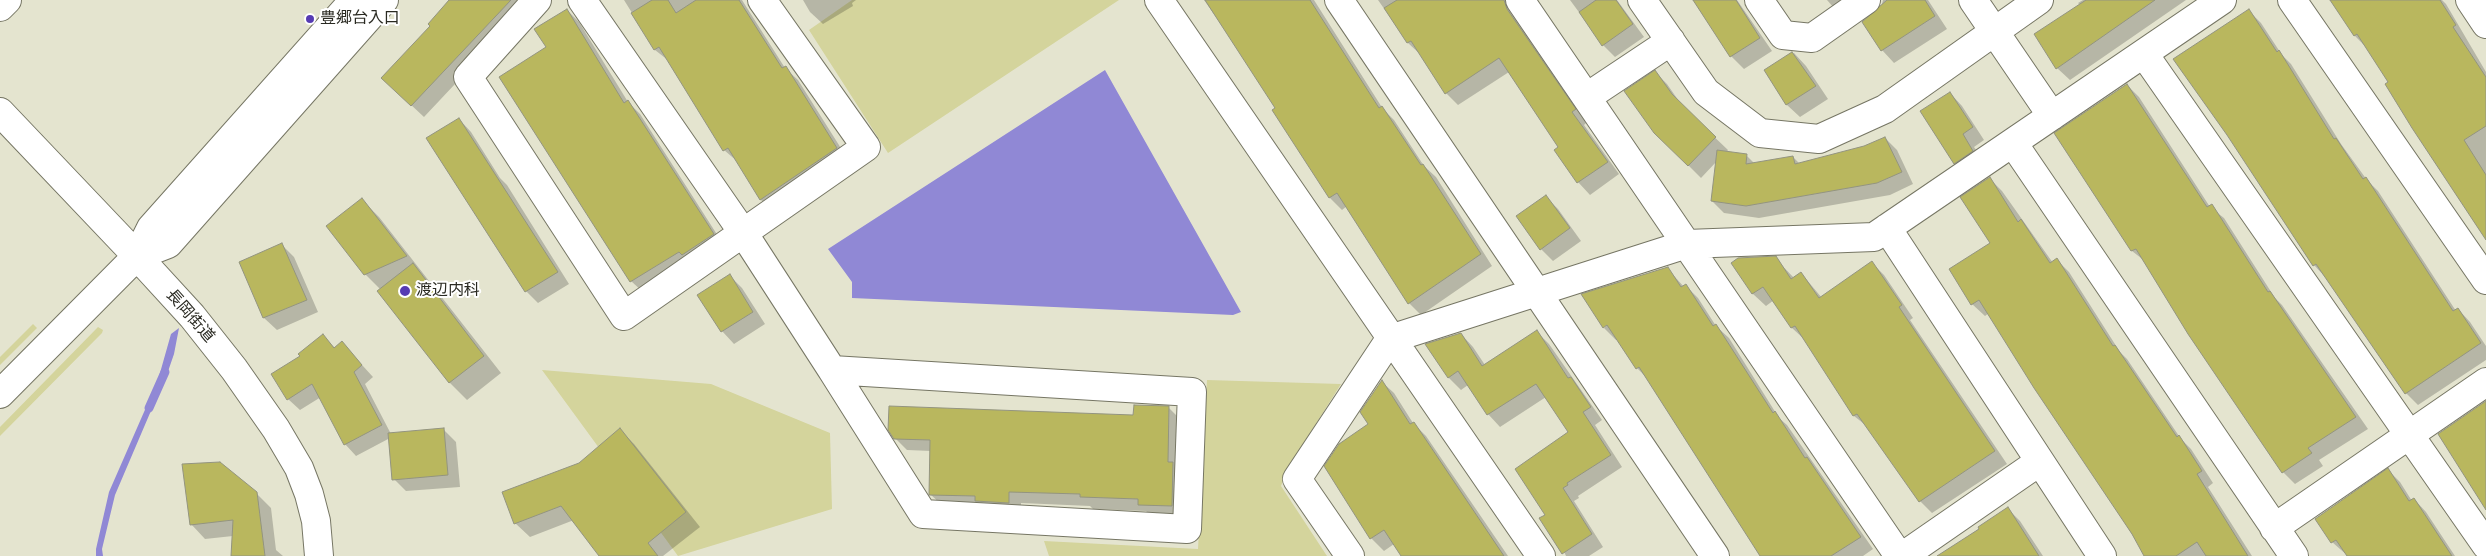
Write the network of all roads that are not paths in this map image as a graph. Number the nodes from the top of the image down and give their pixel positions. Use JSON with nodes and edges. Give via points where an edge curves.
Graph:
{"nodes":[{"id":1,"x":7,"y":0,"type":"edge"},
{"id":2,"x":354,"y":0,"type":"edge"},
{"id":3,"x":384,"y":0,"type":"edge"},
{"id":4,"x":537,"y":0,"type":"edge"},
{"id":5,"x":582,"y":0,"type":"edge"},
{"id":6,"x":762,"y":0,"type":"edge"},
{"id":7,"x":1158,"y":0,"type":"edge"},
{"id":8,"x":1339,"y":0,"type":"edge"},
{"id":9,"x":1520,"y":0,"type":"edge"},
{"id":10,"x":1642,"y":0,"type":"edge"},
{"id":11,"x":1760,"y":0,"type":"edge"},
{"id":12,"x":1866,"y":0,"type":"edge"},
{"id":13,"x":1973,"y":0,"type":"edge"},
{"id":14,"x":2039,"y":0,"type":"edge"},
{"id":15,"x":2222,"y":0,"type":"edge"},
{"id":16,"x":2292,"y":0,"type":"edge"},
{"id":17,"x":2470,"y":0,"type":"edge"},
{"id":18,"x":0,"y":7,"type":"edge"},
{"id":19,"x":2486,"y":24,"type":"edge"},
{"id":20,"x":1994,"y":31,"type":"junction"},
{"id":21,"x":1671,"y":41,"type":"junction"},
{"id":22,"x":2144,"y":54,"type":"junction"},
{"id":23,"x":1587,"y":97,"type":"junction"},
{"id":24,"x":0,"y":112,"type":"edge"},
{"id":25,"x":2052,"y":116,"type":"junction"},
{"id":26,"x":2013,"y":143,"type":"junction"},
{"id":27,"x":1887,"y":228,"type":"junction"},
{"id":28,"x":744,"y":234,"type":"junction"},
{"id":29,"x":1686,"y":244,"type":"junction"},
{"id":30,"x":137,"y":256,"type":"junction"},
{"id":31,"x":2486,"y":280,"type":"edge"},
{"id":32,"x":1538,"y":292,"type":"junction"},
{"id":33,"x":1390,"y":339,"type":"junction"},
{"id":34,"x":832,"y":370,"type":"junction"},
{"id":35,"x":2486,"y":382,"type":"edge"},
{"id":36,"x":0,"y":394,"type":"edge"},
{"id":37,"x":2408,"y":436,"type":"junction"},
{"id":38,"x":2039,"y":462,"type":"junction"},
{"id":39,"x":2274,"y":528,"type":"junction"},
{"id":40,"x":2486,"y":545,"type":"edge"},
{"id":41,"x":319,"y":556,"type":"edge"},
{"id":42,"x":1350,"y":556,"type":"edge"},
{"id":43,"x":1541,"y":556,"type":"edge"},
{"id":44,"x":1716,"y":556,"type":"edge"},
{"id":45,"x":1899,"y":556,"type":"edge"},
{"id":46,"x":1903,"y":556,"type":"edge"},
{"id":47,"x":2102,"y":556,"type":"edge"},
{"id":48,"x":2294,"y":556,"type":"edge"}],
"edges":[{"from":1,"to":18,"type":"street"},
{"from":2,"to":30,"type":"street","via":[[150,228]]},
{"from":3,"to":30,"type":"street","via":[[168,244]]},
{"from":4,"to":28,"type":"street","via":[[468,77],[624,316]]},
{"from":5,"to":28,"type":"street"},
{"from":6,"to":28,"type":"street","via":[[866,147]]},
{"from":7,"to":33,"type":"street"},
{"from":8,"to":32,"type":"street"},
{"from":9,"to":23,"type":"street"},
{"from":10,"to":21,"type":"street"},
{"from":11,"to":12,"type":"street","via":[[1783,35],[1812,38]]},
{"from":13,"to":20,"type":"street"},
{"from":14,"to":20,"type":"street"},
{"from":15,"to":22,"type":"street"},
{"from":16,"to":31,"type":"street"},
{"from":17,"to":19,"type":"street"},
{"from":20,"to":21,"type":"street","via":[[1885,109],[1819,139],[1760,133],[1706,92]]},
{"from":20,"to":25,"type":"street"},
{"from":21,"to":23,"type":"street"},
{"from":22,"to":25,"type":"street"},
{"from":22,"to":37,"type":"street"},
{"from":23,"to":29,"type":"street"},
{"from":24,"to":30,"type":"street","name":"長岡街道"},
{"from":25,"to":26,"type":"street"},
{"from":26,"to":27,"type":"street"},
{"from":26,"to":39,"type":"street"},
{"from":27,"to":29,"type":"street","via":[[1874,237]]},
{"from":27,"to":38,"type":"street"},
{"from":28,"to":34,"type":"street"},
{"from":29,"to":32,"type":"street"},
{"from":29,"to":45,"type":"street"},
{"from":30,"to":36,"type":"street"},
{"from":30,"to":41,"type":"street","name":"長岡街道","via":[[198,323],[276,429],[309,494],[316,521]]},
{"from":32,"to":33,"type":"street"},
{"from":32,"to":44,"type":"street"},
{"from":33,"to":42,"type":"street","via":[[1297,480]]},
{"from":33,"to":43,"type":"street"},
{"from":34,"to":34,"type":"street","via":[[923,514],[1187,528],[1192,392]]},
{"from":35,"to":37,"type":"street"},
{"from":37,"to":39,"type":"street"},
{"from":37,"to":40,"type":"street"},
{"from":38,"to":46,"type":"street"},
{"from":38,"to":47,"type":"street"},
{"from":39,"to":48,"type":"street"}]}
